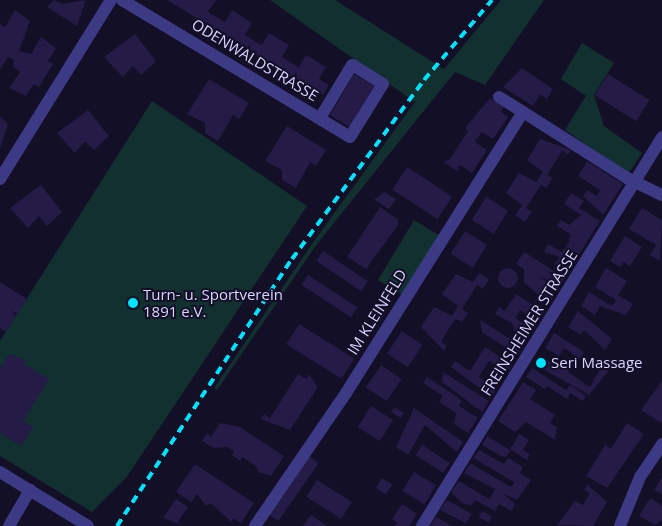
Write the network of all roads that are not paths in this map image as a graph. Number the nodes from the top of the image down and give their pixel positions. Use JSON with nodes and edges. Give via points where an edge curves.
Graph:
{"nodes":[{"id":1,"x":111,"y":0,"type":"edge"},
{"id":2,"x":122,"y":0,"type":"edge"},
{"id":3,"x":499,"y":97,"type":"dead end"},
{"id":4,"x":522,"y":112,"type":"junction"},
{"id":5,"x":320,"y":118,"type":"junction"},
{"id":6,"x":662,"y":136,"type":"edge"},
{"id":7,"x":0,"y":179,"type":"edge"},
{"id":8,"x":636,"y":182,"type":"junction"},
{"id":9,"x":662,"y":195,"type":"edge"},
{"id":10,"x":662,"y":444,"type":"edge"},
{"id":11,"x":0,"y":472,"type":"edge"},
{"id":12,"x":30,"y":490,"type":"junction"},
{"id":13,"x":9,"y":526,"type":"edge"},
{"id":14,"x":88,"y":526,"type":"edge"},
{"id":15,"x":255,"y":526,"type":"edge"},
{"id":16,"x":422,"y":526,"type":"edge"},
{"id":17,"x":620,"y":526,"type":"edge"}],
"edges":[{"from":1,"to":7,"type":"street"},
{"from":2,"to":5,"type":"street","name":"ODENWALDSTRASSE"},
{"from":3,"to":4,"type":"street"},
{"from":4,"to":8,"type":"street"},
{"from":4,"to":15,"type":"street","name":"IM KLEINFELD","via":[[346,393]]},
{"from":5,"to":5,"type":"street","name":"ODENWALDSTRASSE","via":[[352,65],[383,84],[350,137]]},
{"from":6,"to":8,"type":"street","name":"FREINSHEIMER STRASSE"},
{"from":8,"to":9,"type":"street"},
{"from":8,"to":16,"type":"street","name":"FREINSHEIMER STRASSE"},
{"from":10,"to":17,"type":"street","via":[[640,478]]},
{"from":11,"to":12,"type":"street"},
{"from":12,"to":13,"type":"street"},
{"from":12,"to":14,"type":"street"}]}
